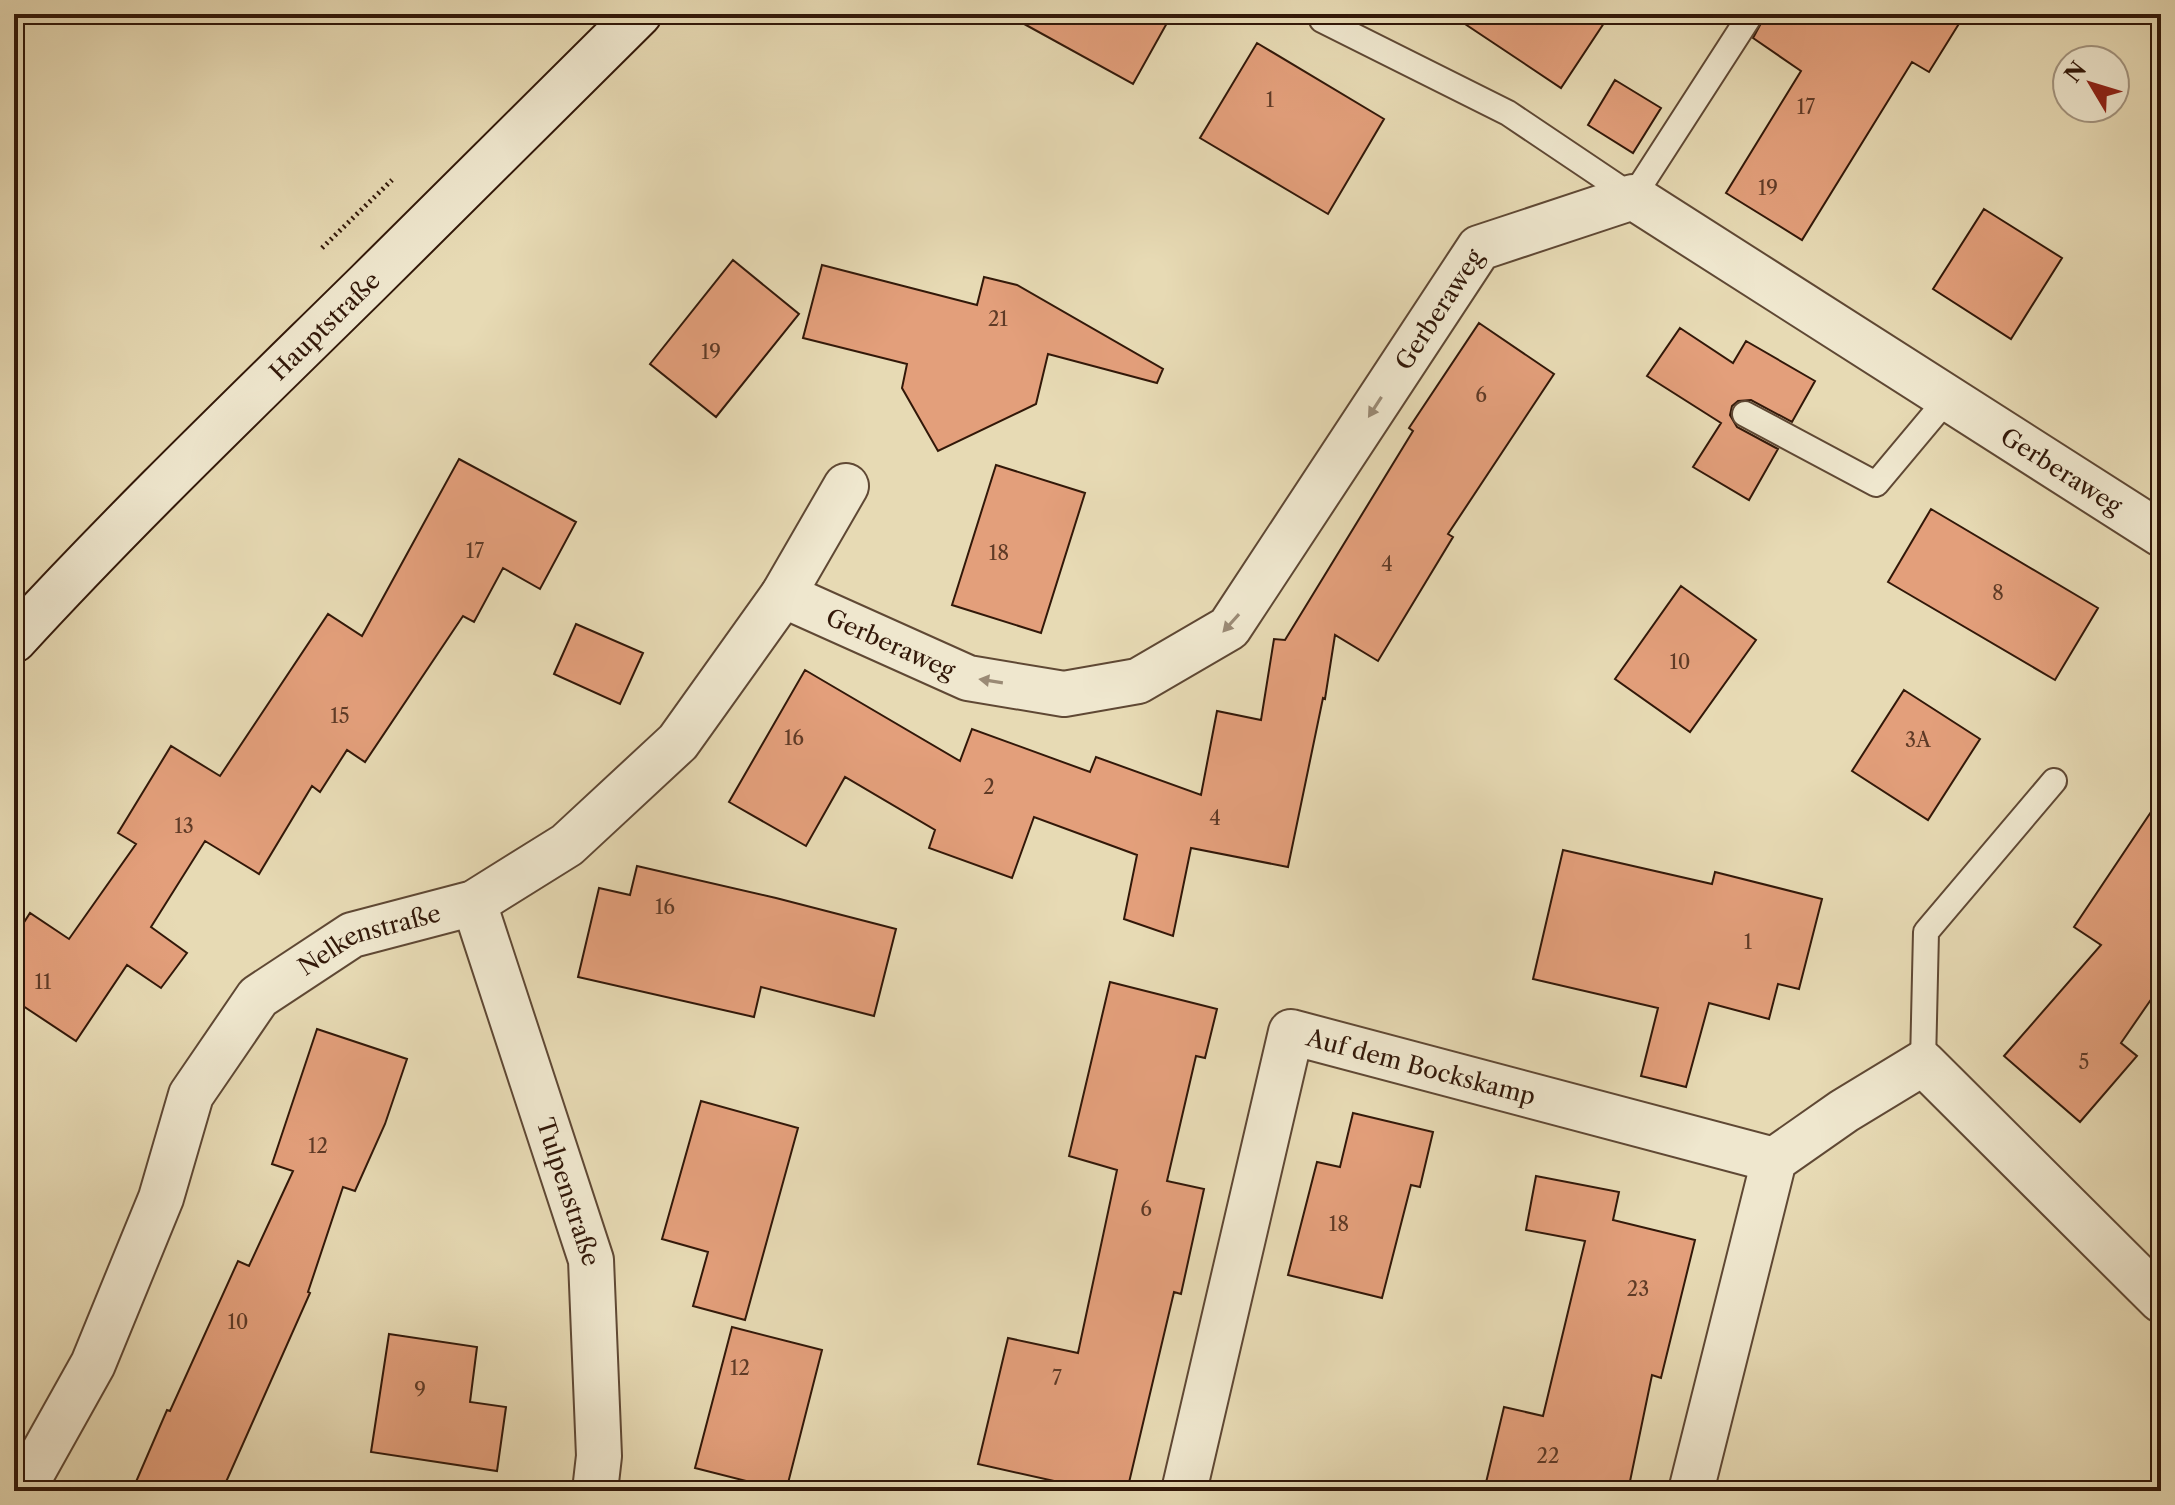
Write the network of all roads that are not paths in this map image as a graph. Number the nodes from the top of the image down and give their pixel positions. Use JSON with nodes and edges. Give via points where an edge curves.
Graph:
{"nodes":[{"id":1,"x":639,"y":14,"type":"edge"},
{"id":2,"x":1751,"y":14,"type":"edge"},
{"id":3,"x":1322,"y":20,"type":"dead end"},
{"id":4,"x":1633,"y":197,"type":"junction"},
{"id":5,"x":1948,"y":398,"type":"junction"},
{"id":6,"x":1745,"y":414,"type":"dead end"},
{"id":7,"x":846,"y":486,"type":"dead end"},
{"id":8,"x":2161,"y":534,"type":"edge"},
{"id":9,"x":783,"y":595,"type":"junction"},
{"id":10,"x":14,"y":640,"type":"edge"},
{"id":11,"x":2054,"y":781,"type":"dead end"},
{"id":12,"x":474,"y":903,"type":"junction"},
{"id":13,"x":1923,"y":1063,"type":"junction"},
{"id":14,"x":1774,"y":1160,"type":"junction"},
{"id":15,"x":2161,"y":1300,"type":"edge"},
{"id":16,"x":22,"y":1491,"type":"edge"},
{"id":17,"x":595,"y":1491,"type":"edge"},
{"id":18,"x":1184,"y":1491,"type":"edge"},
{"id":19,"x":1691,"y":1491,"type":"edge"}],
"edges":[{"from":1,"to":10,"type":"street","name":"Hauptstraße","via":[[211,434]]},
{"from":2,"to":4,"type":"lane"},
{"from":3,"to":4,"type":"lane","via":[[1508,113]]},
{"from":4,"to":5,"type":"street","name":"Gerberaweg"},
{"from":4,"to":9,"type":"street","name":"Gerberaweg","one_way":true,"via":[[1479,248],[1229,628],[1138,681],[1064,694],[968,678]]},
{"from":5,"to":6,"type":"lane","via":[[1876,484]]},
{"from":5,"to":8,"type":"street","name":"Gerberaweg"},
{"from":7,"to":9,"type":"street","name":"Nelkenstraße"},
{"from":9,"to":12,"type":"street","name":"Nelkenstraße","via":[[678,742],[567,845]]},
{"from":11,"to":13,"type":"lane","via":[[1926,932]]},
{"from":12,"to":16,"type":"street","name":"Nelkenstraße","via":[[352,935],[258,997],[191,1095],[161,1198],[93,1364]]},
{"from":12,"to":17,"type":"street","name":"Tulpenstraße","via":[[591,1260],[599,1456]]},
{"from":13,"to":14,"type":"street"},
{"from":13,"to":15,"type":"street"},
{"from":14,"to":18,"type":"street","name":"Auf dem Bockskamp","via":[[1291,1032]]},
{"from":14,"to":19,"type":"street"}]}
